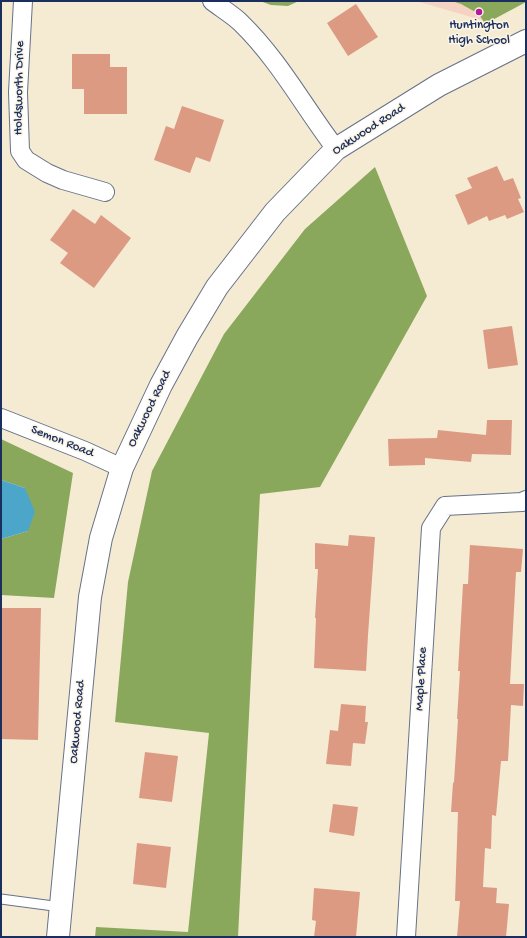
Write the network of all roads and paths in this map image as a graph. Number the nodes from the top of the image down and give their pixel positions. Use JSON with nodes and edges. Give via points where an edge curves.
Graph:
{"nodes":[{"id":1,"x":23,"y":1,"type":"edge"},
{"id":2,"x":212,"y":1,"type":"edge"},
{"id":3,"x":526,"y":41,"type":"edge"},
{"id":4,"x":336,"y":149,"type":"junction"},
{"id":5,"x":105,"y":192,"type":"dead end"},
{"id":6,"x":1,"y":418,"type":"edge"},
{"id":7,"x":122,"y":468,"type":"junction"},
{"id":8,"x":526,"y":500,"type":"edge"},
{"id":9,"x":1,"y":899,"type":"edge"},
{"id":10,"x":61,"y":906,"type":"junction"},
{"id":11,"x":58,"y":937,"type":"edge"},
{"id":12,"x":406,"y":937,"type":"edge"}],
"edges":[{"from":1,"to":5,"type":"street","name":"Holdsworth Drive","via":[[18,92],[20,151],[26,160],[47,173]]},
{"from":2,"to":4,"type":"street","via":[[240,22],[265,48]]},
{"from":3,"to":4,"type":"main road","name":"Oakwood Road","via":[[440,84]]},
{"from":4,"to":7,"type":"main road","name":"Oakwood Road","via":[[275,212],[217,287],[161,385]]},
{"from":6,"to":7,"type":"street","name":"Semon Road"},
{"from":7,"to":10,"type":"main road","name":"Oakwood Road","via":[[101,538],[90,597]]},
{"from":8,"to":12,"type":"street","name":"Maple Place","via":[[445,506],[431,528]]},
{"from":9,"to":10,"type":"lane"},
{"from":10,"to":11,"type":"main road","name":"Oakwood Road"}]}
